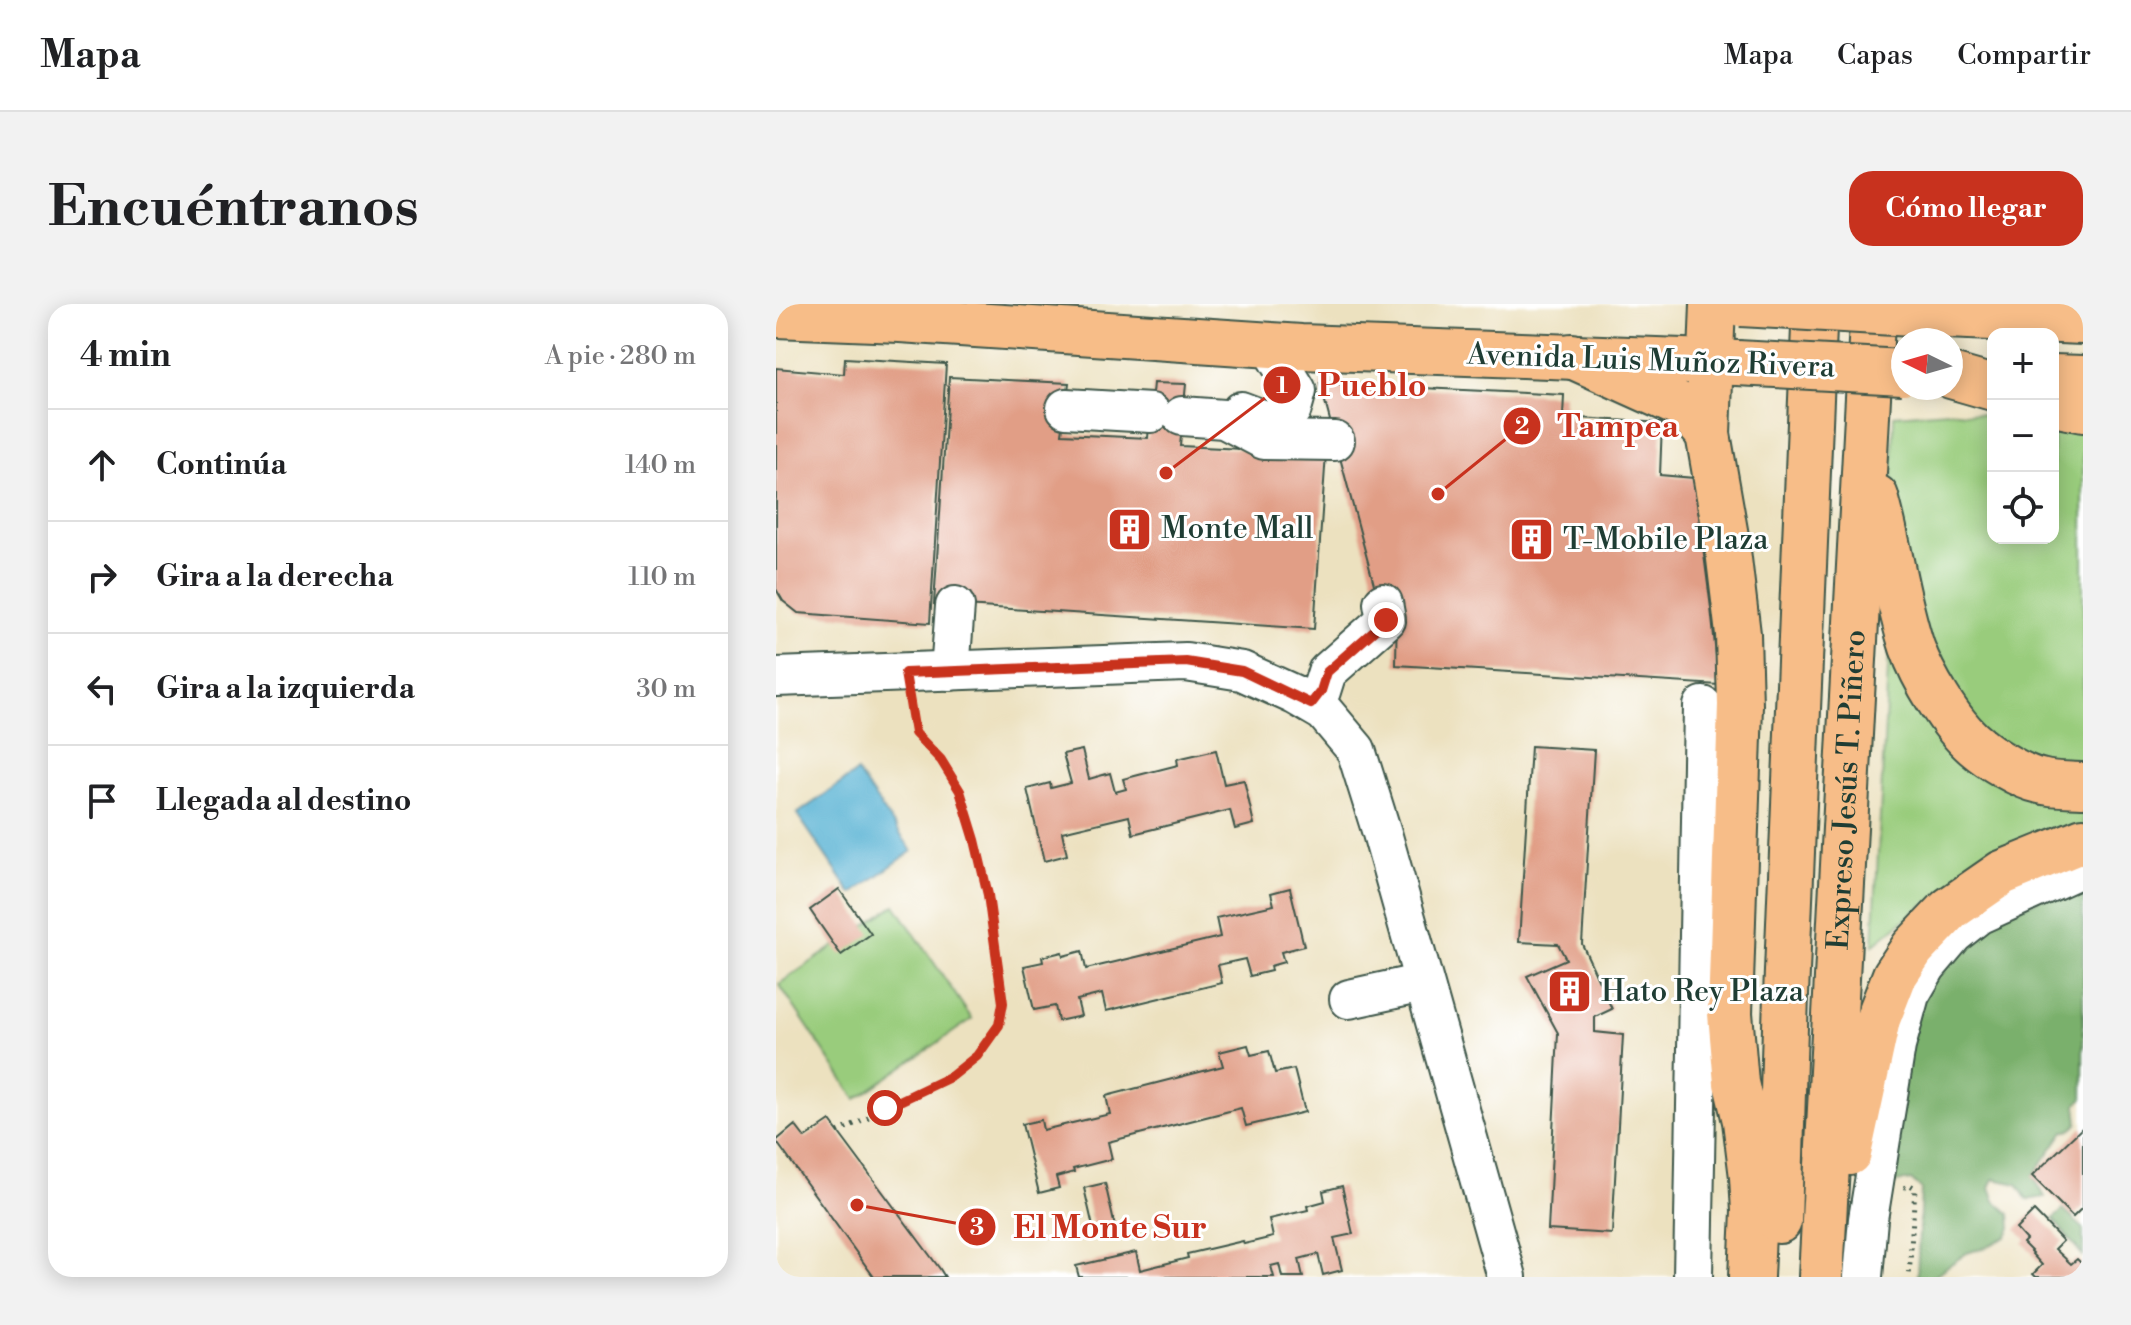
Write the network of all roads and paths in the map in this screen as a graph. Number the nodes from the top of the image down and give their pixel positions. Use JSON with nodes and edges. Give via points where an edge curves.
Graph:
{"nodes":[{"id":1,"x":1713,"y":304,"type":"edge"},
{"id":2,"x":1741,"y":304,"type":"edge"},
{"id":3,"x":1815,"y":304,"type":"edge"},
{"id":4,"x":1873,"y":304,"type":"edge"},
{"id":5,"x":776,"y":315,"type":"edge"},
{"id":6,"x":2074,"y":316,"type":"edge"},
{"id":7,"x":1269,"y":345,"type":"junction"},
{"id":8,"x":1572,"y":356,"type":"junction"},
{"id":9,"x":1723,"y":363,"type":"junction"},
{"id":10,"x":1891,"y":371,"type":"edge"},
{"id":11,"x":1963,"y":375,"type":"edge"},
{"id":12,"x":1987,"y":375,"type":"edge"},
{"id":13,"x":2059,"y":377,"type":"edge"},
{"id":14,"x":2083,"y":378,"type":"edge"},
{"id":15,"x":1963,"y":379,"type":"edge"},
{"id":16,"x":1987,"y":386,"type":"edge"},
{"id":17,"x":2059,"y":405,"type":"edge"},
{"id":18,"x":1066,"y":408,"type":"dead end"},
{"id":19,"x":2083,"y":410,"type":"edge"},
{"id":20,"x":1224,"y":419,"type":"junction"},
{"id":21,"x":1708,"y":434,"type":"junction"},
{"id":22,"x":1335,"y":441,"type":"dead end"},
{"id":23,"x":1865,"y":455,"type":"junction"},
{"id":24,"x":955,"y":606,"type":"dead end"},
{"id":25,"x":1389,"y":620,"type":"dead end"},
{"id":26,"x":950,"y":671,"type":"junction"},
{"id":27,"x":905,"y":673,"type":"junction"},
{"id":28,"x":776,"y":677,"type":"edge"},
{"id":29,"x":1316,"y":698,"type":"junction"},
{"id":30,"x":1703,"y":706,"type":"dead end"},
{"id":31,"x":2083,"y":785,"type":"edge"},
{"id":32,"x":2083,"y":840,"type":"edge"},
{"id":33,"x":2083,"y":867,"type":"edge"},
{"id":34,"x":1423,"y":983,"type":"junction"},
{"id":35,"x":1349,"y":999,"type":"dead end"},
{"id":36,"x":838,"y":1132,"type":"dead end"},
{"id":37,"x":1903,"y":1191,"type":"dead end"},
{"id":38,"x":1507,"y":1277,"type":"edge"},
{"id":39,"x":1693,"y":1277,"type":"edge"},
{"id":40,"x":1751,"y":1277,"type":"edge"},
{"id":41,"x":1777,"y":1277,"type":"edge"},
{"id":42,"x":1822,"y":1277,"type":"edge"},
{"id":43,"x":1863,"y":1277,"type":"edge"},
{"id":44,"x":1909,"y":1277,"type":"edge"}],
"edges":[{"from":1,"to":9,"type":"main road"},
{"from":2,"to":6,"type":"main road","name":"Avenida Luis Muñoz Rivera","bridge":true,"via":[[1946,316]]},
{"from":3,"to":41,"type":"main road","name":"Expreso Jesús T. Piñero"},
{"from":4,"to":23,"type":"main road","name":"Expreso Jesús T. Piñero"},
{"from":5,"to":7,"type":"main road","name":"Avenida Luis Muñoz Rivera"},
{"from":7,"to":8,"type":"main road","name":"Avenida Luis Muñoz Rivera"},
{"from":7,"to":20,"type":"street","via":[[1297,391],[1292,409],[1279,420],[1241,411]]},
{"from":8,"to":9,"type":"main road","name":"Avenida Luis Muñoz Rivera"},
{"from":8,"to":21,"type":"main road","via":[[1685,407]]},
{"from":9,"to":10,"type":"main road","name":"Avenida Luis Muñoz Rivera","bridge":true},
{"from":9,"to":21,"type":"main road"},
{"from":11,"to":12,"type":"main road"},
{"from":13,"to":14,"type":"main road"},
{"from":15,"to":16,"type":"main road"},
{"from":17,"to":19,"type":"main road"},
{"from":18,"to":20,"type":"street"},
{"from":20,"to":22,"type":"street","via":[[1264,440]]},
{"from":21,"to":40,"type":"main road","via":[[1738,634],[1730,1013],[1752,1177]]},
{"from":23,"to":31,"type":"main road","via":[[1913,649],[1931,687],[1974,745],[2039,781]]},
{"from":23,"to":42,"type":"main road","name":"Expreso Jesús T. Piñero"},
{"from":24,"to":26,"type":"street"},
{"from":25,"to":29,"type":"street","via":[[1327,672]]},
{"from":26,"to":27,"type":"street"},
{"from":26,"to":29,"type":"street","via":[[1186,662],[1242,671]]},
{"from":27,"to":28,"type":"street"},
{"from":27,"to":36,"type":"path","via":[[915,733],[960,791],[975,840],[1003,1003],[999,1025],[977,1056],[952,1076]]},
{"from":29,"to":34,"type":"street","via":[[1356,750]]},
{"from":30,"to":39,"type":"street"},
{"from":32,"to":42,"type":"main road","via":[[2002,873],[1950,909],[1895,975],[1878,1019]]},
{"from":33,"to":43,"type":"street","via":[[1978,915],[1954,934],[1910,995],[1896,1046]]},
{"from":34,"to":35,"type":"street"},
{"from":34,"to":38,"type":"street"},
{"from":37,"to":44,"type":"path","via":[[1910,1185],[1915,1188]]}]}
